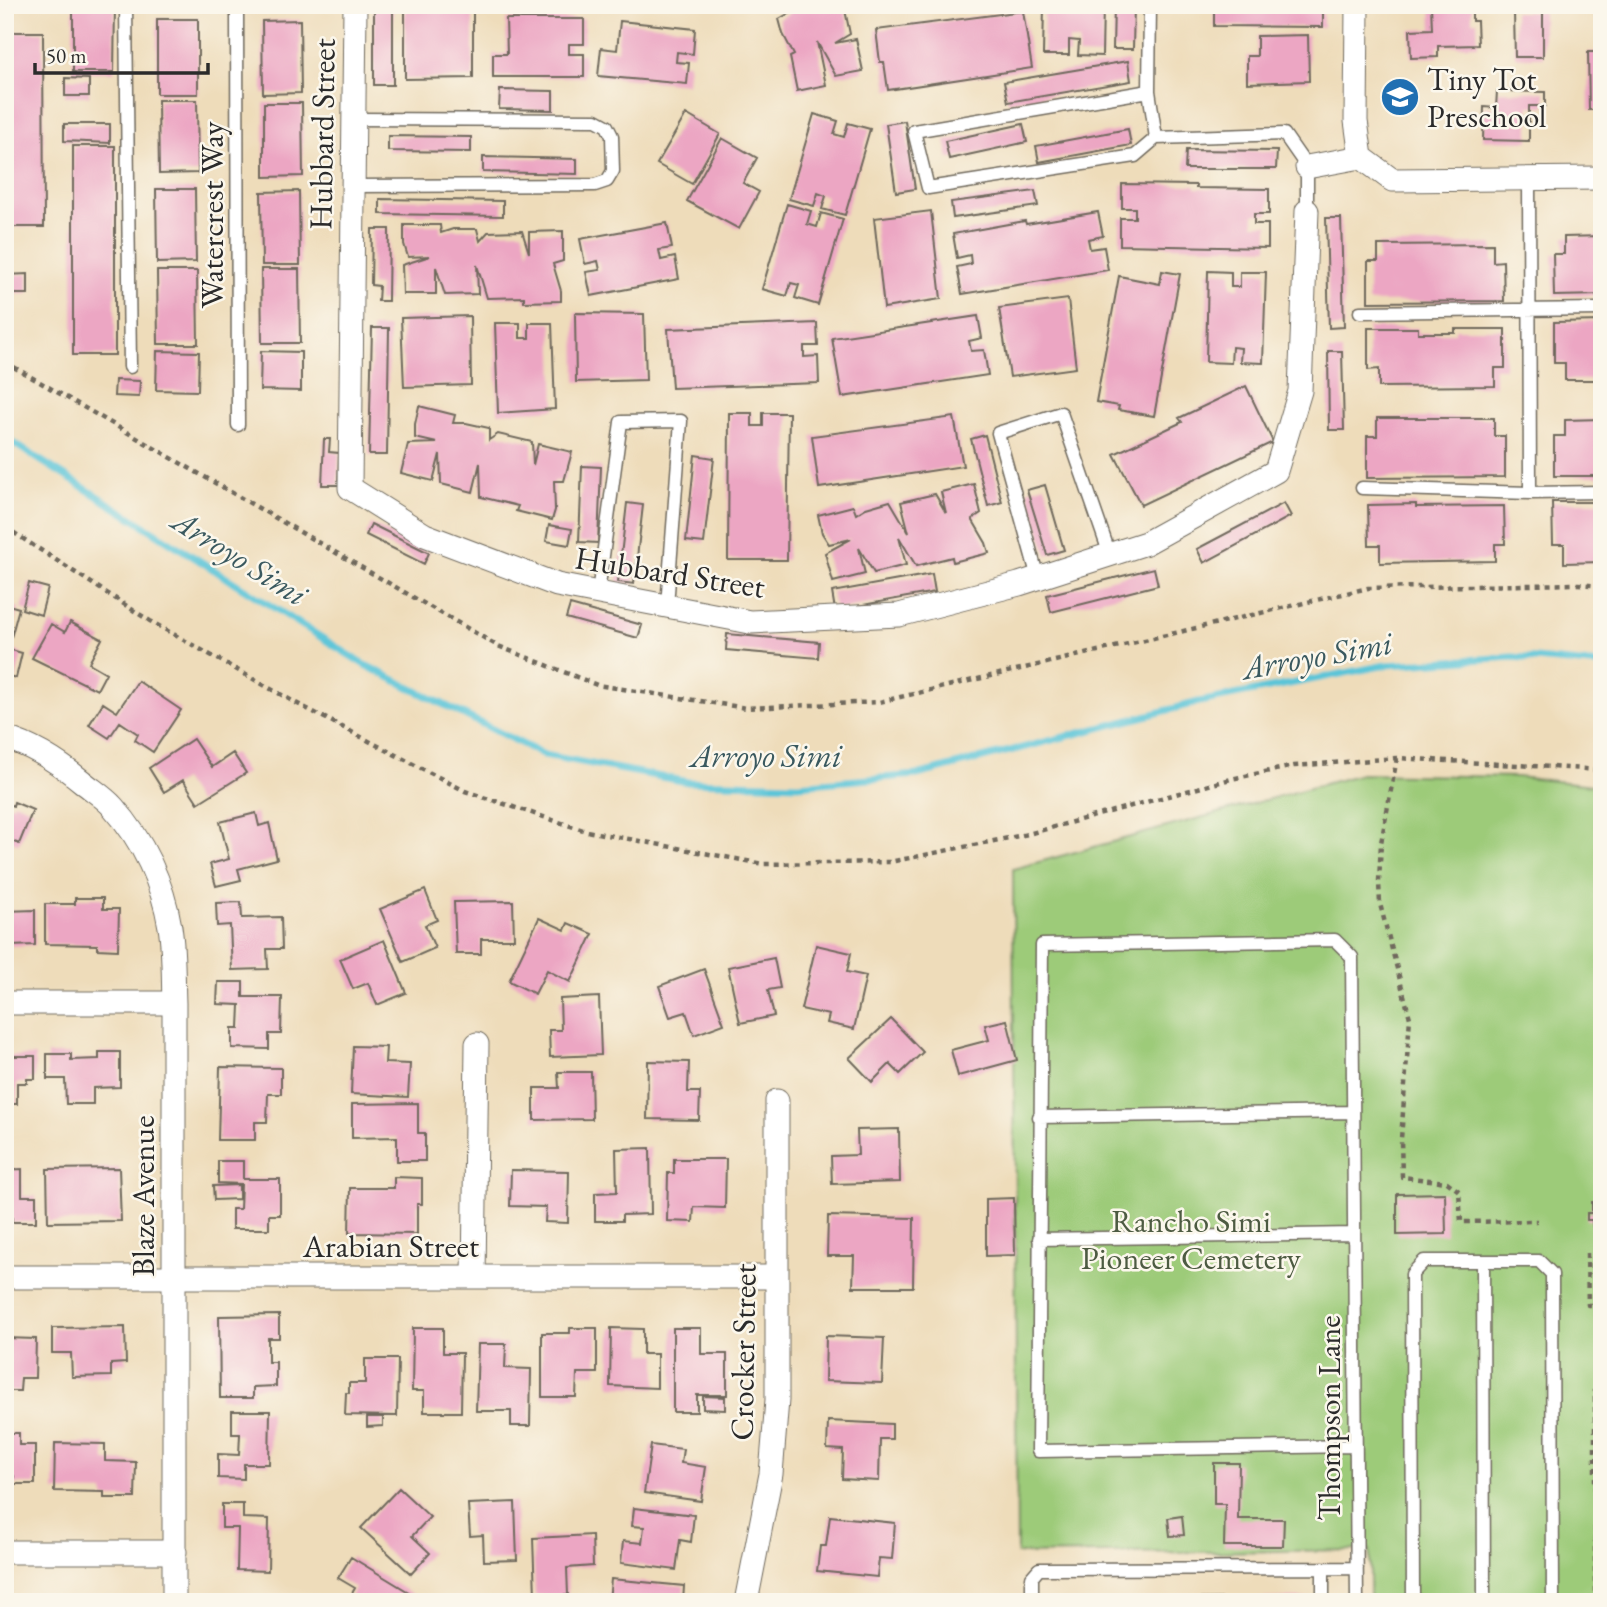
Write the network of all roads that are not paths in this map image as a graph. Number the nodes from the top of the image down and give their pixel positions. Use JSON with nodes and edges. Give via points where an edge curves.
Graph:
{"nodes":[{"id":1,"x":126,"y":5,"type":"edge"},
{"id":2,"x":237,"y":5,"type":"edge"},
{"id":3,"x":355,"y":5,"type":"edge"},
{"id":4,"x":1150,"y":5,"type":"edge"},
{"id":5,"x":1357,"y":5,"type":"edge"},
{"id":6,"x":1149,"y":91,"type":"junction"},
{"id":7,"x":354,"y":119,"type":"junction"},
{"id":8,"x":1156,"y":138,"type":"junction"},
{"id":9,"x":1361,"y":157,"type":"junction"},
{"id":10,"x":1307,"y":167,"type":"junction"},
{"id":11,"x":1528,"y":178,"type":"junction"},
{"id":12,"x":1602,"y":178,"type":"edge"},
{"id":13,"x":352,"y":186,"type":"junction"},
{"id":14,"x":1307,"y":211,"type":"joint"},
{"id":15,"x":1602,"y":309,"type":"edge"},
{"id":16,"x":1530,"y":310,"type":"junction"},
{"id":17,"x":1360,"y":312,"type":"dead end"},
{"id":18,"x":130,"y":367,"type":"dead end"},
{"id":19,"x":238,"y":425,"type":"dead end"},
{"id":20,"x":1362,"y":488,"type":"dead end"},
{"id":21,"x":1602,"y":492,"type":"edge"},
{"id":22,"x":1530,"y":493,"type":"junction"},
{"id":23,"x":1110,"y":555,"type":"junction"},
{"id":24,"x":1038,"y":578,"type":"junction"},
{"id":25,"x":598,"y":593,"type":"junction"},
{"id":26,"x":667,"y":606,"type":"junction"},
{"id":27,"x":5,"y":738,"type":"edge"},
{"id":28,"x":5,"y":1003,"type":"edge"},
{"id":29,"x":174,"y":1003,"type":"junction"},
{"id":30,"x":477,"y":1044,"type":"dead end"},
{"id":31,"x":777,"y":1101,"type":"dead end"},
{"id":32,"x":1353,"y":1112,"type":"junction"},
{"id":33,"x":1039,"y":1117,"type":"junction"},
{"id":34,"x":1354,"y":1234,"type":"junction"},
{"id":35,"x":1039,"y":1239,"type":"junction"},
{"id":36,"x":1483,"y":1261,"type":"junction"},
{"id":37,"x":5,"y":1278,"type":"edge"},
{"id":38,"x":174,"y":1278,"type":"junction"},
{"id":39,"x":474,"y":1278,"type":"junction"},
{"id":40,"x":777,"y":1278,"type":"junction"},
{"id":41,"x":1356,"y":1446,"type":"junction"},
{"id":42,"x":5,"y":1552,"type":"edge"},
{"id":43,"x":175,"y":1552,"type":"junction"},
{"id":44,"x":1323,"y":1568,"type":"junction"},
{"id":45,"x":1357,"y":1568,"type":"junction"},
{"id":46,"x":174,"y":1602,"type":"edge"},
{"id":47,"x":746,"y":1602,"type":"edge"},
{"id":48,"x":1032,"y":1602,"type":"edge"},
{"id":49,"x":1323,"y":1602,"type":"edge"},
{"id":50,"x":1357,"y":1602,"type":"edge"},
{"id":51,"x":1413,"y":1602,"type":"edge"},
{"id":52,"x":1484,"y":1602,"type":"edge"},
{"id":53,"x":1553,"y":1602,"type":"edge"}],
"edges":[{"from":1,"to":18,"type":"lane"},
{"from":2,"to":19,"type":"lane","name":"Watercrest Way"},
{"from":3,"to":7,"type":"street","name":"Hubbard Street"},
{"from":4,"to":6,"type":"lane"},
{"from":5,"to":9,"type":"street","via":[[1356,121]]},
{"from":6,"to":8,"type":"lane"},
{"from":6,"to":8,"type":"lane","via":[[914,131],[928,188],[1135,156]]},
{"from":7,"to":13,"type":"street","name":"Hubbard Street"},
{"from":7,"to":13,"type":"lane","via":[[596,120],[607,126],[612,136],[613,171],[607,181],[595,185]]},
{"from":8,"to":10,"type":"lane","via":[[1284,134]]},
{"from":9,"to":10,"type":"street"},
{"from":9,"to":11,"type":"street","via":[[1392,180]]},
{"from":10,"to":14,"type":"lane"},
{"from":11,"to":12,"type":"street"},
{"from":11,"to":16,"type":"lane"},
{"from":13,"to":25,"type":"street","name":"Hubbard Street","via":[[350,488],[425,535],[556,585]]},
{"from":14,"to":23,"type":"street","name":"Hubbard Street","via":[[1300,391],[1276,471],[1146,543]]},
{"from":15,"to":16,"type":"lane"},
{"from":16,"to":17,"type":"lane"},
{"from":16,"to":22,"type":"lane"},
{"from":20,"to":22,"type":"lane"},
{"from":21,"to":22,"type":"lane"},
{"from":23,"to":24,"type":"street","name":"Hubbard Street"},
{"from":23,"to":24,"type":"lane","via":[[1060,413],[998,433]]},
{"from":24,"to":26,"type":"street","name":"Hubbard Street","via":[[899,615],[750,622]]},
{"from":25,"to":26,"type":"street","name":"Hubbard Street"},
{"from":25,"to":26,"type":"lane","via":[[621,422],[681,421]]},
{"from":27,"to":29,"type":"street","name":"Blaze Avenue","via":[[71,772],[112,806],[135,835],[163,895],[171,930]]},
{"from":28,"to":29,"type":"street"},
{"from":29,"to":38,"type":"street","name":"Blaze Avenue"},
{"from":30,"to":39,"type":"street"},
{"from":31,"to":40,"type":"street","name":"Crocker Street"},
{"from":32,"to":33,"type":"lane"},
{"from":32,"to":33,"type":"lane","name":"Thompson Lane","via":[[1352,957],[1335,940],[1307,940],[1042,945]]},
{"from":32,"to":34,"type":"lane","name":"Thompson Lane"},
{"from":33,"to":35,"type":"lane"},
{"from":34,"to":35,"type":"lane"},
{"from":34,"to":41,"type":"lane","name":"Thompson Lane"},
{"from":35,"to":41,"type":"lane","via":[[1038,1451]]},
{"from":36,"to":51,"type":"lane","via":[[1424,1261],[1412,1274]]},
{"from":36,"to":52,"type":"lane"},
{"from":36,"to":53,"type":"lane","via":[[1539,1261],[1552,1274]]},
{"from":37,"to":38,"type":"street","name":"Arabian Street"},
{"from":38,"to":39,"type":"street","name":"Arabian Street"},
{"from":38,"to":43,"type":"street","name":"Blaze Avenue"},
{"from":39,"to":40,"type":"street","name":"Arabian Street"},
{"from":40,"to":47,"type":"street","name":"Crocker Street","via":[[777,1400],[771,1474]]},
{"from":41,"to":45,"type":"lane","name":"Thompson Lane"},
{"from":42,"to":43,"type":"street"},
{"from":43,"to":46,"type":"street","name":"Blaze Avenue"},
{"from":44,"to":45,"type":"lane"},
{"from":44,"to":48,"type":"lane","via":[[1039,1569],[1032,1577]]},
{"from":44,"to":49,"type":"lane"},
{"from":45,"to":50,"type":"lane","name":"Thompson Lane"}]}
